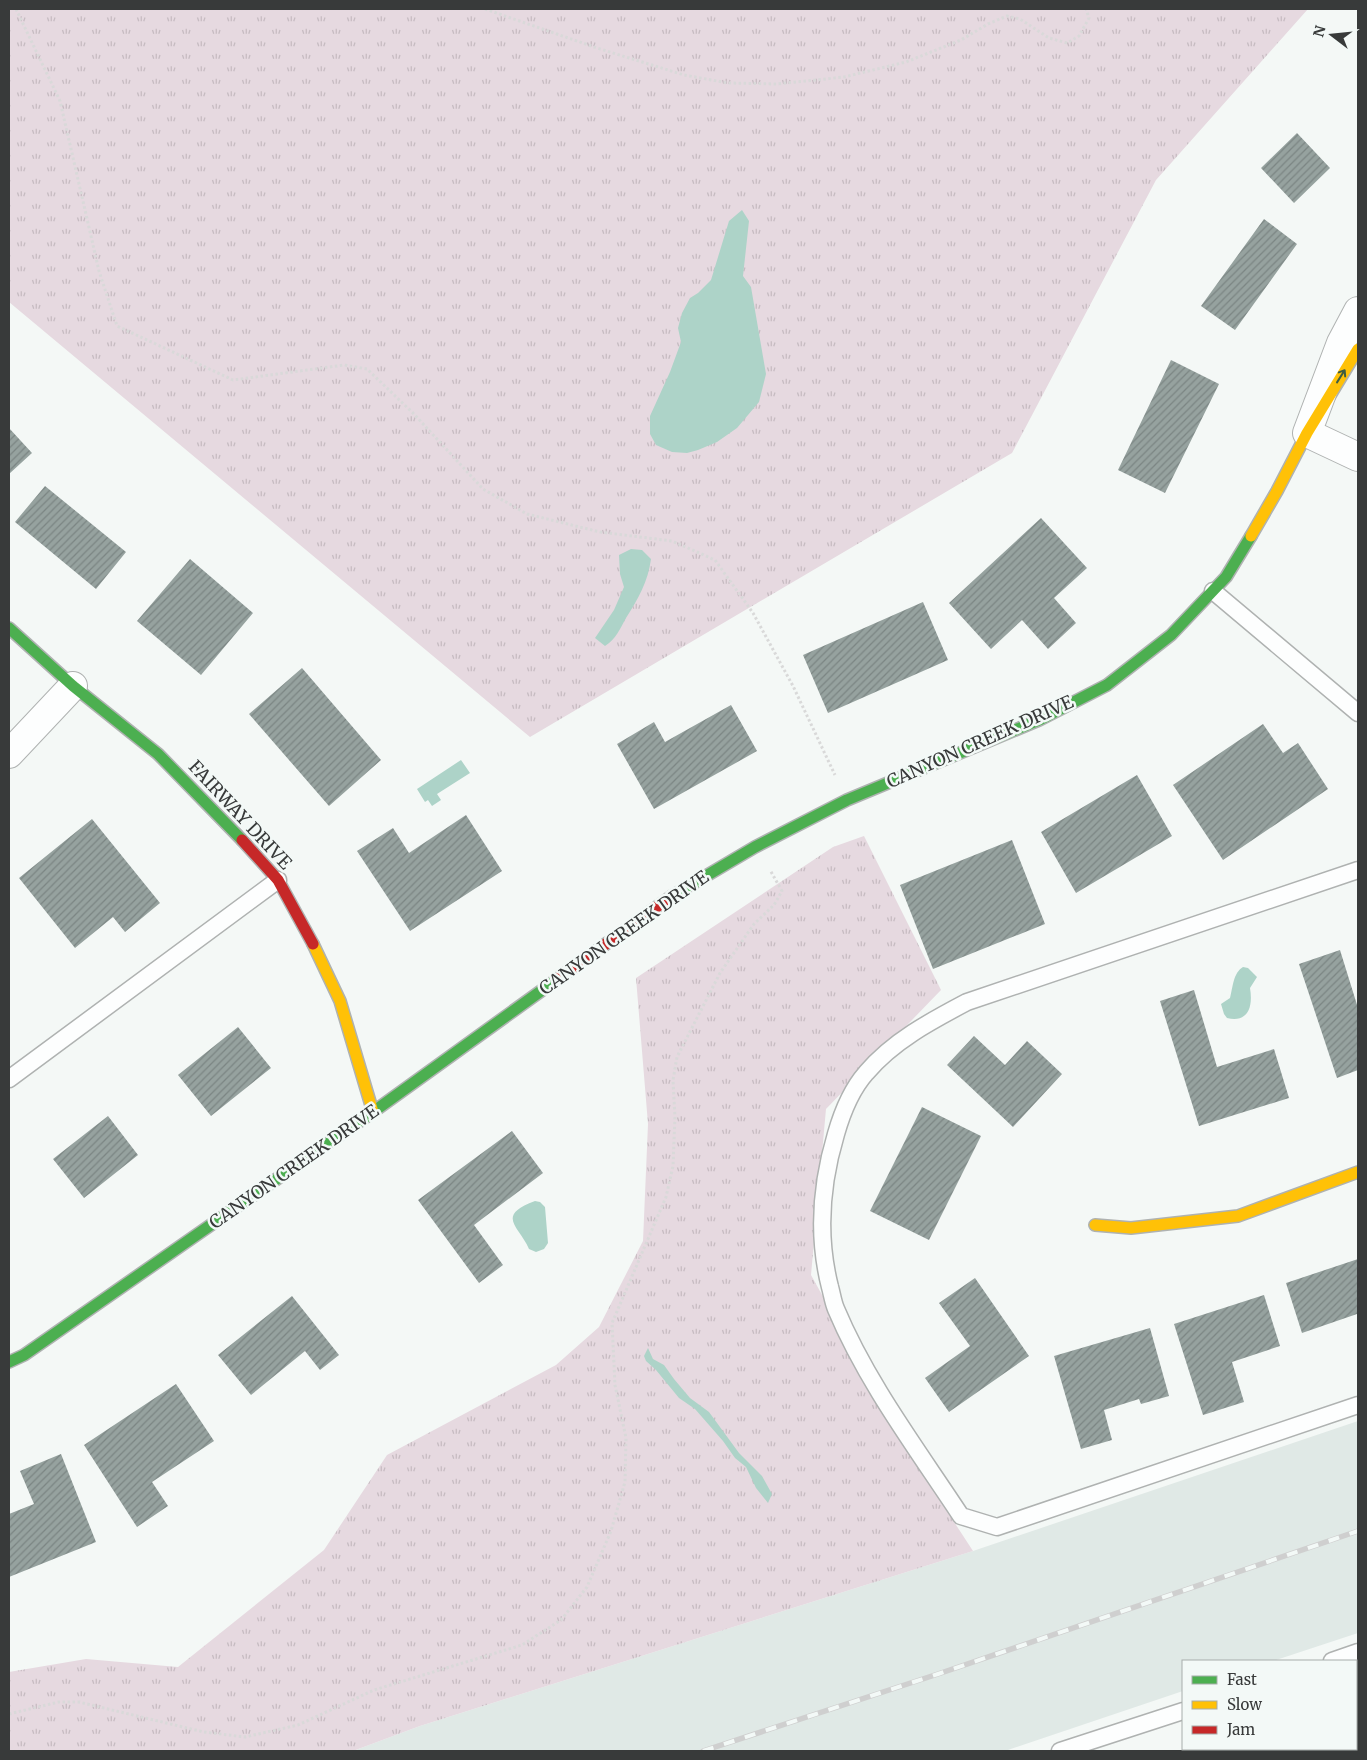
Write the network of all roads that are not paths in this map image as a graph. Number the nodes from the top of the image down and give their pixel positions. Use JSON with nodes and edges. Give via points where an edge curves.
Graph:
{"nodes":[{"id":1,"x":1358,"y":311,"type":"edge"},
{"id":2,"x":1358,"y":349,"type":"edge"},
{"id":3,"x":1307,"y":433,"type":"junction"},
{"id":4,"x":1358,"y":457,"type":"edge"},
{"id":5,"x":1213,"y":591,"type":"junction"},
{"id":6,"x":9,"y":628,"type":"edge"},
{"id":7,"x":73,"y":686,"type":"junction"},
{"id":8,"x":1358,"y":713,"type":"edge"},
{"id":9,"x":9,"y":754,"type":"edge"},
{"id":10,"x":1358,"y":870,"type":"edge"},
{"id":11,"x":278,"y":880,"type":"junction"},
{"id":12,"x":9,"y":1079,"type":"edge"},
{"id":13,"x":373,"y":1112,"type":"junction"},
{"id":14,"x":1358,"y":1172,"type":"edge"},
{"id":15,"x":1095,"y":1225,"type":"dead end"},
{"id":16,"x":9,"y":1362,"type":"edge"},
{"id":17,"x":1358,"y":1405,"type":"edge"},
{"id":18,"x":1358,"y":1652,"type":"edge"},
{"id":19,"x":1335,"y":1660,"type":"edge"},
{"id":20,"x":1182,"y":1711,"type":"edge"},
{"id":21,"x":1060,"y":1751,"type":"edge"}],
"edges":[{"from":1,"to":3,"type":"street","name":"CANYON CREEK DRIVE","via":[[1341,343]]},
{"from":3,"to":2,"type":"street","name":"CANYON CREEK DRIVE","one_way":true},
{"from":3,"to":4,"type":"street"},
{"from":3,"to":5,"type":"street","name":"CANYON CREEK DRIVE","via":[[1226,577]]},
{"from":5,"to":8,"type":"lane"},
{"from":5,"to":13,"type":"street","name":"CANYON CREEK DRIVE","via":[[1171,635],[1107,684],[1039,720],[847,800],[755,846],[669,898]]},
{"from":6,"to":7,"type":"street","name":"FAIRWAY DRIVE"},
{"from":7,"to":9,"type":"street"},
{"from":7,"to":11,"type":"street","name":"FAIRWAY DRIVE","via":[[158,754]]},
{"from":10,"to":17,"type":"lane","via":[[968,1002],[921,1027],[889,1051],[866,1074],[851,1096],[829,1158],[821,1226],[825,1266],[835,1307],[854,1348],[961,1516],[997,1527]]},
{"from":11,"to":12,"type":"lane"},
{"from":11,"to":13,"type":"street","name":"FAIRWAY DRIVE","via":[[309,935],[340,1001]]},
{"from":13,"to":16,"type":"street","name":"CANYON CREEK DRIVE","via":[[24,1355]]},
{"from":14,"to":15,"type":"street","via":[[1238,1216],[1131,1228]]},
{"from":18,"to":19,"type":"lane"},
{"from":20,"to":21,"type":"lane"}]}
